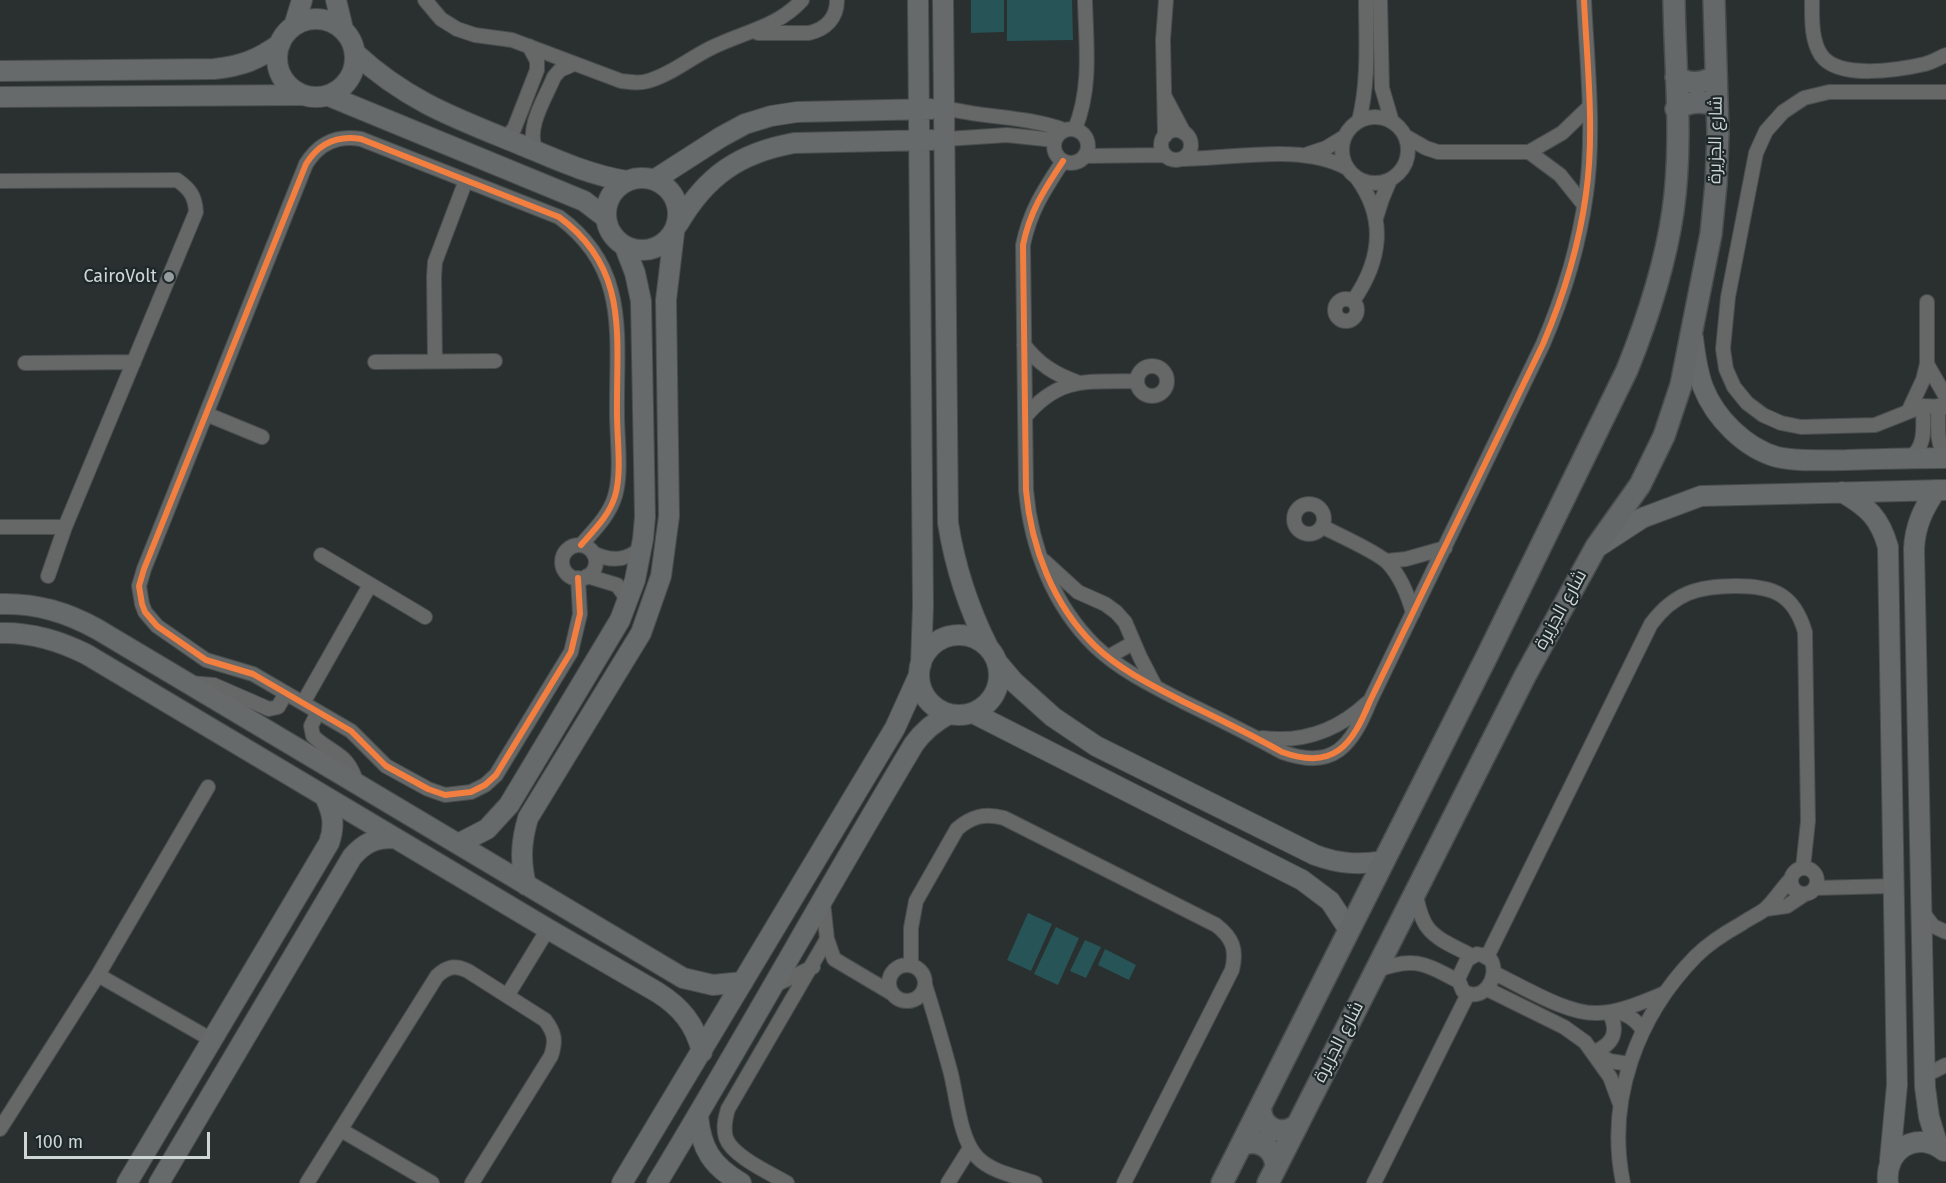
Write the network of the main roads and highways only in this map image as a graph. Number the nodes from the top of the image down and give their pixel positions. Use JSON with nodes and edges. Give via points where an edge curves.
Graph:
{"nodes":[{"id":1,"x":1674,"y":0,"type":"edge"},
{"id":2,"x":1714,"y":0,"type":"edge"},
{"id":3,"x":1716,"y":76,"type":"junction"},
{"id":4,"x":1676,"y":77,"type":"junction"},
{"id":5,"x":1717,"y":106,"type":"junction"},
{"id":6,"x":1677,"y":109,"type":"junction"},
{"id":7,"x":1261,"y":1105,"type":"junction"},
{"id":8,"x":1298,"y":1124,"type":"junction"},
{"id":9,"x":1241,"y":1145,"type":"junction"},
{"id":10,"x":1272,"y":1175,"type":"edge"},
{"id":11,"x":1222,"y":1183,"type":"edge"}],
"edges":[{"from":1,"to":4,"type":"main road"},
{"from":2,"to":3,"type":"main road","name":"شارع الجزيرة"},
{"from":3,"to":4,"type":"main road","via":[[1696,83]]},
{"from":3,"to":5,"type":"main road","name":"شارع الجزيرة"},
{"from":4,"to":6,"type":"main road"},
{"from":5,"to":6,"type":"main road","via":[[1694,102]]},
{"from":5,"to":8,"type":"main road","name":"شارع الجزيرة","via":[[1711,234],[1681,385],[1664,436],[1640,484],[1596,547],[1525,676]]},
{"from":6,"to":7,"type":"main road","via":[[1673,210],[1643,330],[1487,656]]},
{"from":7,"to":8,"type":"main road","via":[[1261,1116],[1272,1129],[1288,1130]]},
{"from":7,"to":9,"type":"main road"},
{"from":8,"to":10,"type":"main road","name":"شارع الجزيرة"},
{"from":9,"to":10,"type":"main road","via":[[1262,1144],[1271,1151]]},
{"from":9,"to":11,"type":"main road"}]}
